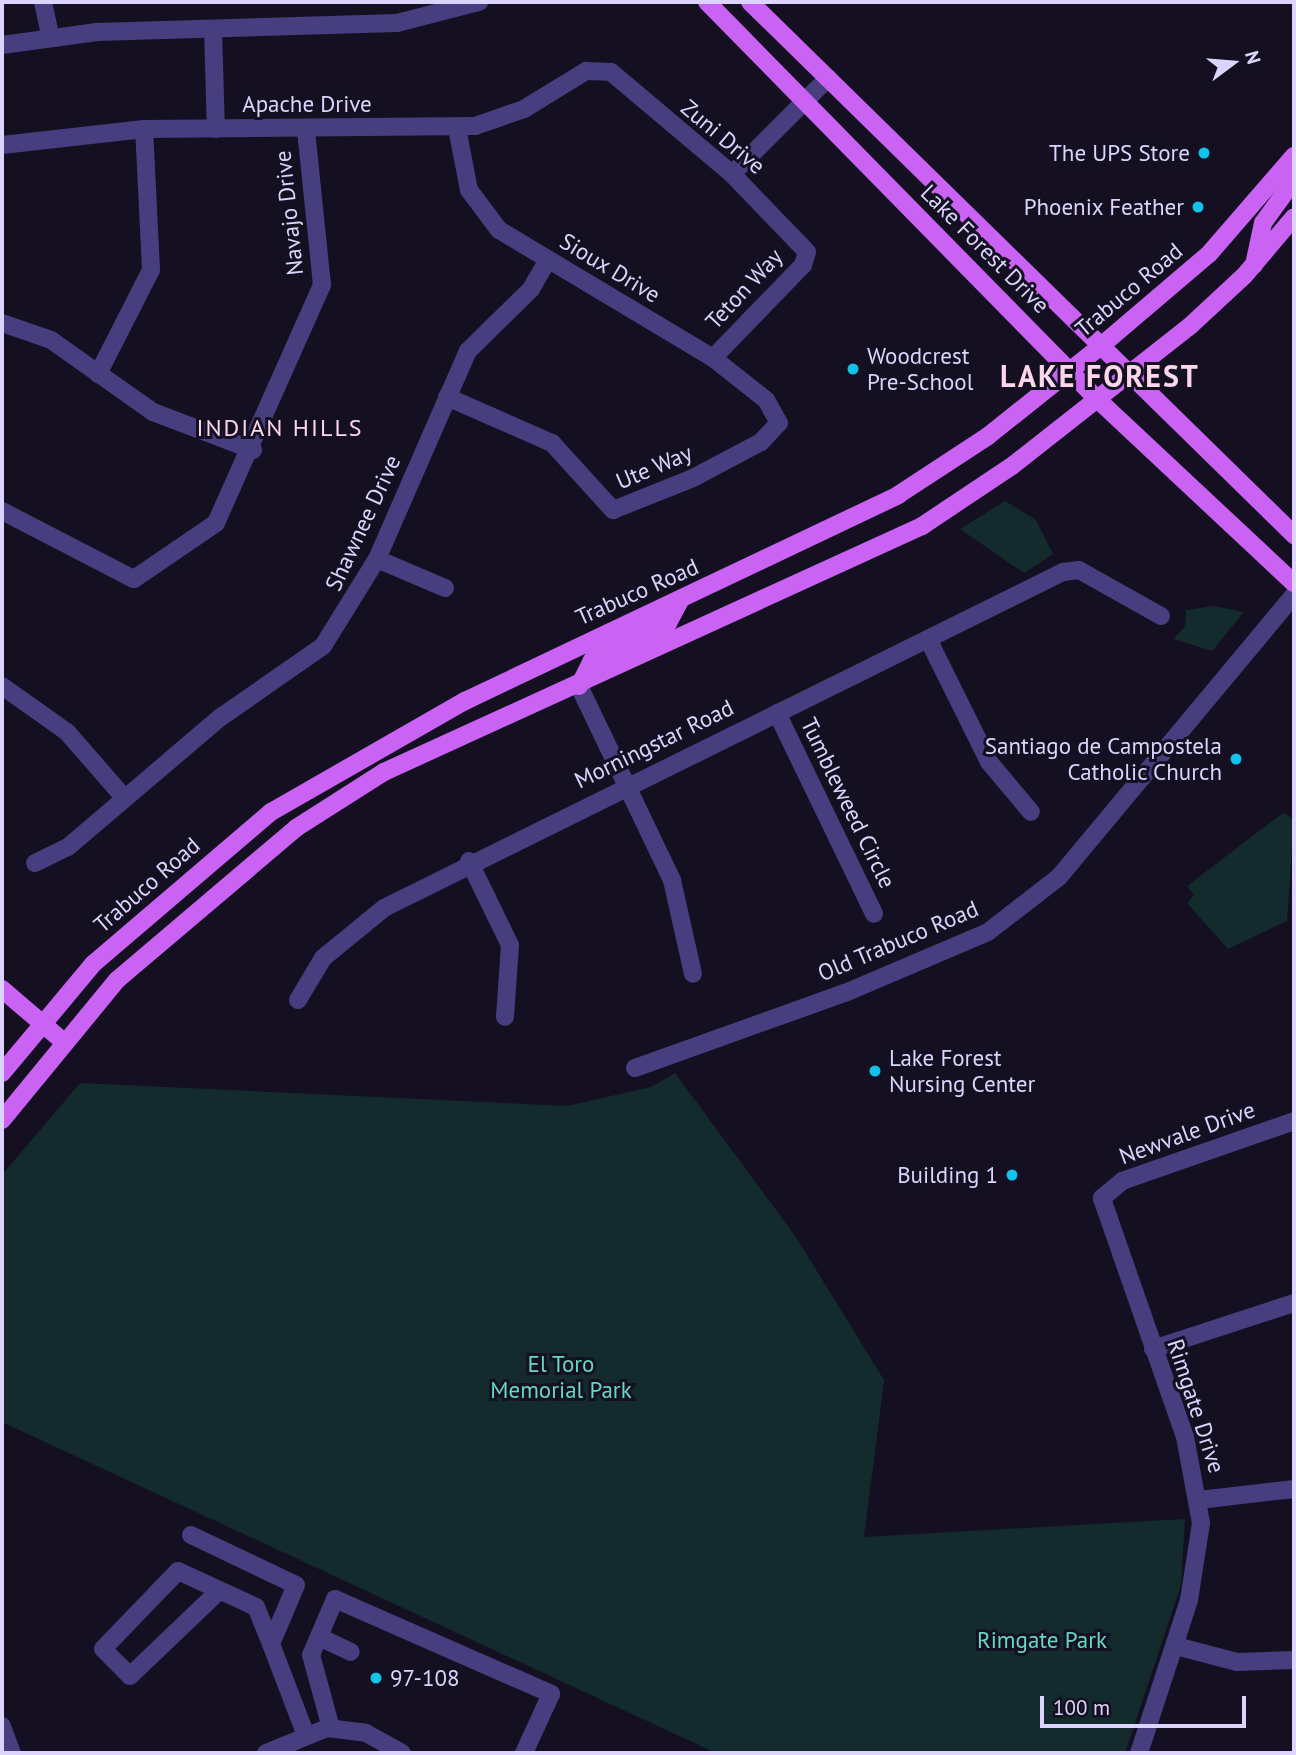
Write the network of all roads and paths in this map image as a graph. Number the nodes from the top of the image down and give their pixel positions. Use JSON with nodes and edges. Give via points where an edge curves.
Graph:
{"nodes":[{"id":1,"x":43,"y":2,"type":"edge"},
{"id":2,"x":479,"y":2,"type":"edge"},
{"id":3,"x":707,"y":2,"type":"edge"},
{"id":4,"x":750,"y":2,"type":"edge"},
{"id":5,"x":213,"y":30,"type":"junction"},
{"id":6,"x":50,"y":36,"type":"junction"},
{"id":7,"x":2,"y":44,"type":"edge"},
{"id":8,"x":599,"y":69,"type":"joint"},
{"id":9,"x":828,"y":78,"type":"junction"},
{"id":10,"x":807,"y":99,"type":"junction"},
{"id":11,"x":457,"y":128,"type":"junction"},
{"id":12,"x":144,"y":129,"type":"junction"},
{"id":13,"x":216,"y":129,"type":"junction"},
{"id":14,"x":306,"y":130,"type":"junction"},
{"id":15,"x":2,"y":145,"type":"edge"},
{"id":16,"x":1294,"y":156,"type":"edge"},
{"id":17,"x":732,"y":174,"type":"junction"},
{"id":18,"x":1294,"y":180,"type":"edge"},
{"id":19,"x":1294,"y":217,"type":"edge"},
{"id":20,"x":807,"y":252,"type":"joint"},
{"id":21,"x":548,"y":260,"type":"junction"},
{"id":22,"x":1254,"y":265,"type":"junction"},
{"id":23,"x":2,"y":323,"type":"edge"},
{"id":24,"x":1102,"y":345,"type":"junction"},
{"id":25,"x":713,"y":358,"type":"junction"},
{"id":26,"x":1071,"y":370,"type":"junction"},
{"id":27,"x":1130,"y":371,"type":"junction"},
{"id":28,"x":98,"y":374,"type":"junction"},
{"id":29,"x":447,"y":397,"type":"junction"},
{"id":30,"x":1096,"y":398,"type":"junction"},
{"id":31,"x":779,"y":423,"type":"joint"},
{"id":32,"x":253,"y":450,"type":"junction"},
{"id":33,"x":2,"y":511,"type":"edge"},
{"id":34,"x":1294,"y":535,"type":"edge"},
{"id":35,"x":377,"y":559,"type":"junction"},
{"id":36,"x":1294,"y":583,"type":"edge"},
{"id":37,"x":445,"y":588,"type":"dead end"},
{"id":38,"x":1294,"y":595,"type":"edge"},
{"id":39,"x":681,"y":599,"type":"junction"},
{"id":40,"x":1161,"y":616,"type":"dead end"},
{"id":41,"x":928,"y":639,"type":"junction"},
{"id":42,"x":2,"y":686,"type":"edge"},
{"id":43,"x":579,"y":686,"type":"junction"},
{"id":44,"x":777,"y":713,"type":"junction"},
{"id":45,"x":627,"y":784,"type":"junction"},
{"id":46,"x":122,"y":795,"type":"junction"},
{"id":47,"x":1031,"y":812,"type":"dead end"},
{"id":48,"x":469,"y":861,"type":"junction"},
{"id":49,"x":35,"y":863,"type":"dead end"},
{"id":50,"x":874,"y":914,"type":"dead end"},
{"id":51,"x":693,"y":974,"type":"dead end"},
{"id":52,"x":2,"y":989,"type":"edge"},
{"id":53,"x":298,"y":999,"type":"dead end"},
{"id":54,"x":505,"y":1017,"type":"dead end"},
{"id":55,"x":42,"y":1024,"type":"junction"},
{"id":56,"x":65,"y":1043,"type":"junction"},
{"id":57,"x":635,"y":1068,"type":"dead end"},
{"id":58,"x":2,"y":1073,"type":"edge"},
{"id":59,"x":2,"y":1120,"type":"edge"},
{"id":60,"x":1294,"y":1121,"type":"edge"},
{"id":61,"x":1102,"y":1198,"type":"joint"},
{"id":62,"x":1294,"y":1303,"type":"edge"},
{"id":63,"x":1153,"y":1349,"type":"junction"},
{"id":64,"x":1294,"y":1489,"type":"edge"},
{"id":65,"x":1199,"y":1500,"type":"junction"},
{"id":66,"x":191,"y":1535,"type":"dead end"},
{"id":67,"x":219,"y":1591,"type":"junction"},
{"id":68,"x":319,"y":1637,"type":"junction"},
{"id":69,"x":271,"y":1644,"type":"junction"},
{"id":70,"x":1176,"y":1646,"type":"junction"},
{"id":71,"x":351,"y":1652,"type":"dead end"},
{"id":72,"x":1294,"y":1660,"type":"edge"},
{"id":73,"x":2,"y":1726,"type":"edge"},
{"id":74,"x":331,"y":1728,"type":"junction"},
{"id":75,"x":305,"y":1733,"type":"junction"},
{"id":76,"x":12,"y":1753,"type":"edge"},
{"id":77,"x":266,"y":1753,"type":"edge"},
{"id":78,"x":402,"y":1753,"type":"edge"},
{"id":79,"x":524,"y":1753,"type":"edge"},
{"id":80,"x":1139,"y":1753,"type":"edge"}],
"edges":[{"from":1,"to":6,"type":"street"},
{"from":2,"to":5,"type":"street","via":[[397,23]]},
{"from":3,"to":10,"type":"main road","name":"Lake Forest Drive"},
{"from":4,"to":9,"type":"main road","name":"Lake Forest Drive"},
{"from":5,"to":6,"type":"street"},
{"from":5,"to":13,"type":"street"},
{"from":6,"to":7,"type":"street"},
{"from":8,"to":11,"type":"street","name":"Apache Drive","via":[[509,116]]},
{"from":8,"to":17,"type":"street","name":"Zuni Drive","via":[[611,72]]},
{"from":9,"to":10,"type":"street"},
{"from":9,"to":24,"type":"main road","name":"Lake Forest Drive"},
{"from":10,"to":17,"type":"street"},
{"from":10,"to":26,"type":"main road","name":"Lake Forest Drive"},
{"from":11,"to":14,"type":"street","name":"Apache Drive"},
{"from":11,"to":21,"type":"street","name":"Sioux Drive","via":[[466,182],[479,208],[499,230]]},
{"from":12,"to":13,"type":"street","name":"Apache Drive"},
{"from":12,"to":15,"type":"street","name":"Apache Drive"},
{"from":12,"to":28,"type":"street","via":[[151,270]]},
{"from":13,"to":14,"type":"street","name":"Apache Drive"},
{"from":14,"to":32,"type":"street","name":"Navajo Drive","via":[[322,285]]},
{"from":16,"to":24,"type":"main road","name":"Trabuco Road","via":[[1209,254]]},
{"from":17,"to":20,"type":"street","name":"Zuni Drive"},
{"from":18,"to":22,"type":"main road","via":[[1263,223]]},
{"from":19,"to":22,"type":"main road"},
{"from":20,"to":25,"type":"street","name":"Teton Way","via":[[803,265]]},
{"from":21,"to":25,"type":"street","name":"Sioux Drive"},
{"from":21,"to":29,"type":"street","name":"Shawnee Drive","via":[[531,289],[479,335]]},
{"from":22,"to":27,"type":"main road"},
{"from":23,"to":28,"type":"street","via":[[31,328]]},
{"from":24,"to":26,"type":"main road","name":"Trabuco Road"},
{"from":24,"to":27,"type":"main road","name":"Lake Forest Drive"},
{"from":25,"to":31,"type":"street","name":"Sioux Drive","via":[[766,400]]},
{"from":26,"to":30,"type":"main road","name":"Lake Forest Drive"},
{"from":26,"to":39,"type":"main road","name":"Trabuco Road","via":[[898,495]]},
{"from":27,"to":30,"type":"main road"},
{"from":27,"to":34,"type":"main road","name":"Lake Forest Drive"},
{"from":28,"to":32,"type":"street","via":[[153,412]]},
{"from":29,"to":31,"type":"street","name":"Ute Way","via":[[552,443],[613,510],[693,478],[761,442]]},
{"from":29,"to":35,"type":"street","name":"Shawnee Drive"},
{"from":30,"to":36,"type":"main road","name":"Lake Forest Drive"},
{"from":30,"to":43,"type":"main road","via":[[1012,466],[922,526]]},
{"from":32,"to":33,"type":"street","name":"Navajo Drive","via":[[216,523],[134,579]]},
{"from":35,"to":37,"type":"street"},
{"from":35,"to":46,"type":"street","name":"Shawnee Drive","via":[[323,646]]},
{"from":38,"to":57,"type":"street","name":"Old Trabuco Road","via":[[1059,877],[988,932],[845,993]]},
{"from":39,"to":43,"type":"main road","via":[[668,623],[592,660]]},
{"from":39,"to":55,"type":"main road","name":"Trabuco Road","via":[[465,701],[271,812],[93,964]]},
{"from":40,"to":41,"type":"street","name":"Morningstar Road","via":[[1079,570],[1063,572]]},
{"from":41,"to":44,"type":"street","name":"Morningstar Road"},
{"from":41,"to":47,"type":"street","via":[[989,762]]},
{"from":42,"to":46,"type":"street","via":[[66,732]]},
{"from":43,"to":45,"type":"street"},
{"from":43,"to":56,"type":"main road","via":[[384,772],[296,828],[117,980]]},
{"from":44,"to":45,"type":"street","name":"Morningstar Road"},
{"from":44,"to":50,"type":"street","name":"Tumbleweed Circle"},
{"from":45,"to":48,"type":"street","name":"Morningstar Road"},
{"from":45,"to":51,"type":"street","via":[[672,880]]},
{"from":46,"to":49,"type":"street","name":"Shawnee Drive","via":[[68,846]]},
{"from":48,"to":53,"type":"street","name":"Morningstar Road","via":[[384,908],[323,958]]},
{"from":48,"to":54,"type":"street","via":[[510,946]]},
{"from":52,"to":55,"type":"main road"},
{"from":55,"to":56,"type":"main road"},
{"from":55,"to":58,"type":"main road","name":"Trabuco Road"},
{"from":56,"to":59,"type":"main road"},
{"from":60,"to":61,"type":"street","name":"Newvale Drive","via":[[1122,1181]]},
{"from":61,"to":63,"type":"street","name":"Rimgate Drive"},
{"from":62,"to":63,"type":"street"},
{"from":63,"to":65,"type":"street","name":"Rimgate Drive","via":[[1185,1437]]},
{"from":64,"to":65,"type":"street"},
{"from":65,"to":70,"type":"street","name":"Rimgate Drive","via":[[1196,1573]]},
{"from":66,"to":69,"type":"street","via":[[296,1585]]},
{"from":67,"to":67,"type":"street","via":[[130,1676],[103,1649],[178,1571]]},
{"from":67,"to":69,"type":"street","via":[[256,1607]]},
{"from":68,"to":71,"type":"street"},
{"from":68,"to":74,"type":"street","via":[[312,1655]]},
{"from":68,"to":79,"type":"street","via":[[335,1599],[551,1694]]},
{"from":69,"to":75,"type":"street"},
{"from":70,"to":72,"type":"street","via":[[1237,1662]]},
{"from":70,"to":80,"type":"street","name":"Rimgate Drive"},
{"from":73,"to":76,"type":"street"},
{"from":74,"to":75,"type":"street"},
{"from":74,"to":78,"type":"street","via":[[366,1733]]},
{"from":75,"to":77,"type":"street"}]}
